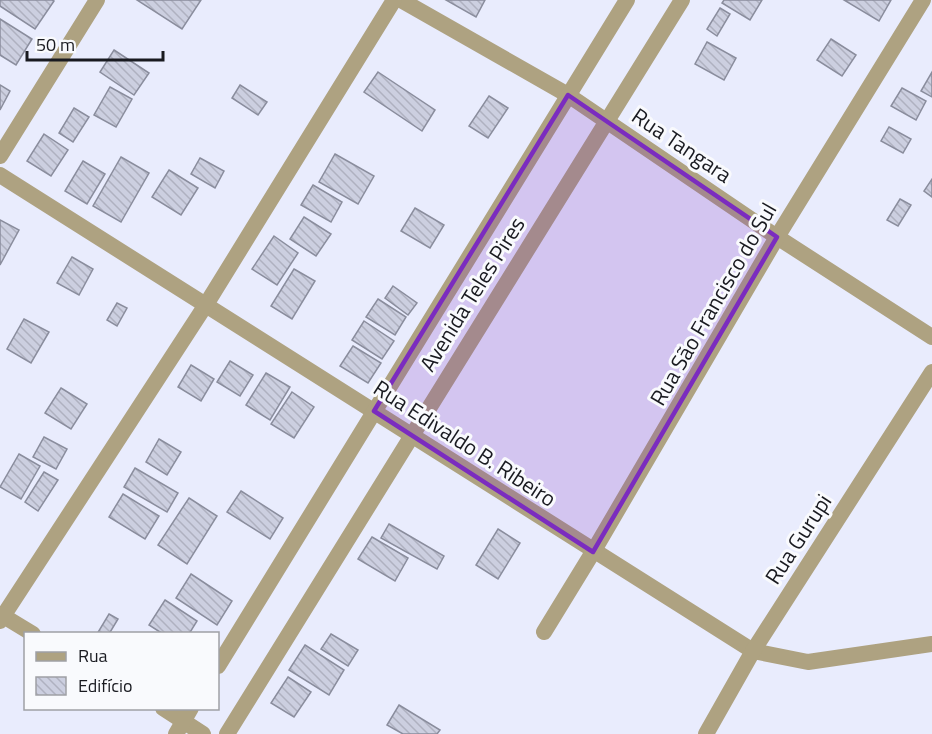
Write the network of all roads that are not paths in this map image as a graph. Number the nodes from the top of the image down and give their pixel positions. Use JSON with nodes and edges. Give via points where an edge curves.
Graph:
{"nodes":[{"id":1,"x":97,"y":0,"type":"edge"},
{"id":2,"x":394,"y":0,"type":"edge"},
{"id":3,"x":401,"y":0,"type":"edge"},
{"id":4,"x":627,"y":0,"type":"edge"},
{"id":5,"x":682,"y":0,"type":"edge"},
{"id":6,"x":923,"y":0,"type":"edge"},
{"id":7,"x":568,"y":95,"type":"junction"},
{"id":8,"x":605,"y":121,"type":"junction"},
{"id":9,"x":0,"y":156,"type":"edge"},
{"id":10,"x":0,"y":175,"type":"edge"},
{"id":11,"x":777,"y":237,"type":"junction"},
{"id":12,"x":207,"y":303,"type":"junction"},
{"id":13,"x":932,"y":337,"type":"edge"},
{"id":14,"x":932,"y":372,"type":"edge"},
{"id":15,"x":374,"y":411,"type":"junction"},
{"id":16,"x":411,"y":436,"type":"junction"},
{"id":17,"x":593,"y":552,"type":"junction"},
{"id":18,"x":1,"y":617,"type":"edge"},
{"id":19,"x":31,"y":632,"type":"edge"},
{"id":20,"x":544,"y":632,"type":"dead end"},
{"id":21,"x":932,"y":645,"type":"edge"},
{"id":22,"x":753,"y":651,"type":"junction"},
{"id":23,"x":219,"y":664,"type":"edge"},
{"id":24,"x":166,"y":710,"type":"edge"},
{"id":25,"x":184,"y":721,"type":"edge"},
{"id":26,"x":203,"y":734,"type":"edge"},
{"id":27,"x":227,"y":734,"type":"edge"},
{"id":28,"x":706,"y":734,"type":"edge"}],
"edges":[{"from":1,"to":9,"type":"street"},
{"from":2,"to":12,"type":"street"},
{"from":3,"to":7,"type":"street","name":"Rua Tangara"},
{"from":4,"to":7,"type":"street","name":"Avenida Teles Pires"},
{"from":5,"to":8,"type":"street","name":"Avenida Teles Pires"},
{"from":6,"to":11,"type":"street","name":"Rua São Francisco do Sul"},
{"from":7,"to":8,"type":"street","name":"Rua Tangara"},
{"from":7,"to":15,"type":"street","name":"Avenida Teles Pires"},
{"from":8,"to":11,"type":"street","name":"Rua Tangara"},
{"from":8,"to":16,"type":"street","name":"Avenida Teles Pires"},
{"from":10,"to":12,"type":"street","name":"Rua Edivaldo B. Ribeiro"},
{"from":11,"to":13,"type":"street","name":"Rua Tangara"},
{"from":11,"to":17,"type":"street","name":"Rua São Francisco do Sul"},
{"from":12,"to":15,"type":"street","name":"Rua Edivaldo B. Ribeiro"},
{"from":12,"to":18,"type":"street"},
{"from":14,"to":22,"type":"street","name":"Rua Gurupi"},
{"from":15,"to":16,"type":"street","name":"Rua Edivaldo B. Ribeiro"},
{"from":15,"to":23,"type":"street","name":"Avenida Teles Pires"},
{"from":16,"to":17,"type":"street","name":"Rua Edivaldo B. Ribeiro"},
{"from":16,"to":27,"type":"street","name":"Avenida Teles Pires"},
{"from":17,"to":20,"type":"street","name":"Rua São Francisco do Sul"},
{"from":17,"to":22,"type":"street","name":"Rua Edivaldo B. Ribeiro"},
{"from":18,"to":19,"type":"street"},
{"from":21,"to":22,"type":"street","name":"Rua Edivaldo B. Ribeiro","via":[[808,662]]},
{"from":22,"to":28,"type":"street","name":"Rua Gurupi"},
{"from":24,"to":25,"type":"street"},
{"from":25,"to":26,"type":"street"}]}
